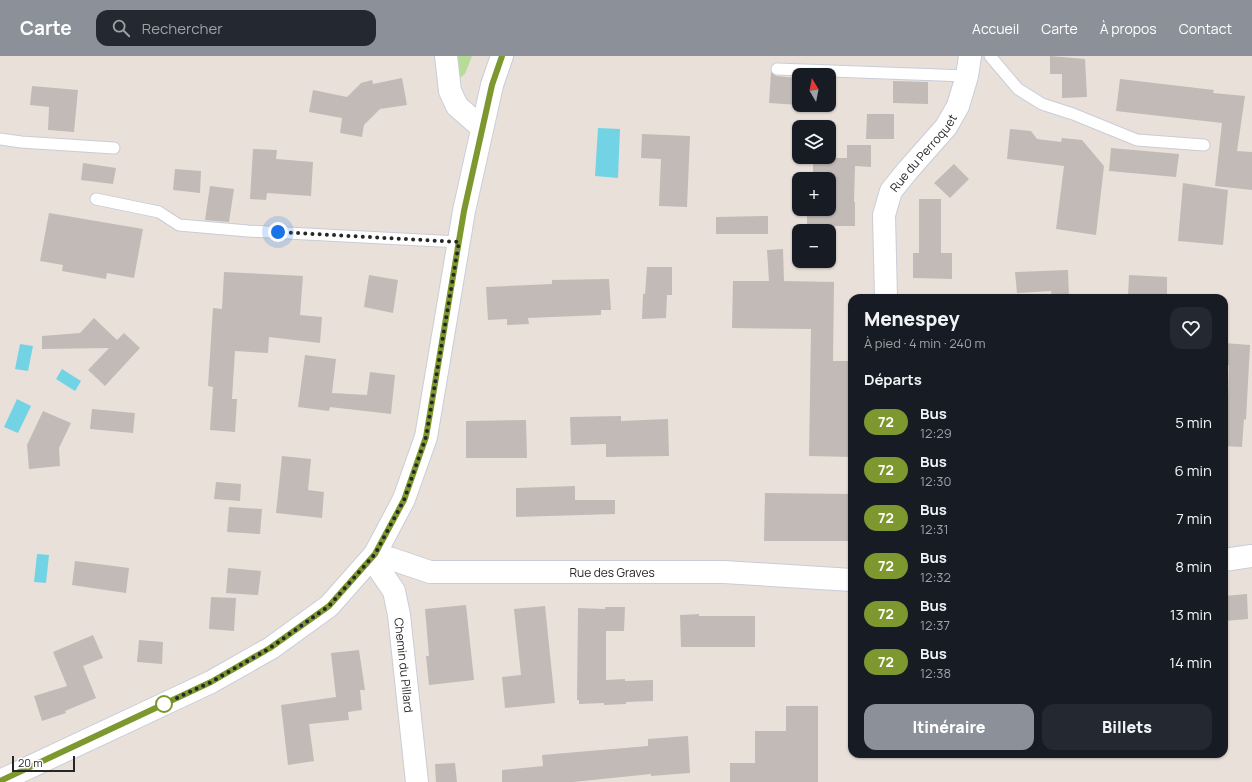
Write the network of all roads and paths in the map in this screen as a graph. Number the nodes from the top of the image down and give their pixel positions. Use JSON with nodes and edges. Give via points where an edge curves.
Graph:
{"nodes":[{"id":1,"x":446,"y":56,"type":"edge"},
{"id":2,"x":502,"y":56,"type":"edge"},
{"id":3,"x":990,"y":56,"type":"edge"},
{"id":4,"x":968,"y":66,"type":"edge"},
{"id":5,"x":777,"y":69,"type":"dead end"},
{"id":6,"x":482,"y":128,"type":"junction"},
{"id":7,"x":0,"y":139,"type":"edge"},
{"id":8,"x":1204,"y":145,"type":"dead end"},
{"id":9,"x":114,"y":148,"type":"dead end"},
{"id":10,"x":96,"y":199,"type":"dead end"},
{"id":11,"x":459,"y":242,"type":"junction"},
{"id":12,"x":886,"y":294,"type":"edge"},
{"id":13,"x":375,"y":554,"type":"junction"},
{"id":14,"x":1252,"y":556,"type":"edge"},
{"id":15,"x":1228,"y":559,"type":"edge"},
{"id":16,"x":848,"y":580,"type":"edge"},
{"id":17,"x":0,"y":781,"type":"edge"},
{"id":18,"x":417,"y":782,"type":"edge"}],
"edges":[{"from":1,"to":6,"type":"street","via":[[450,91],[457,106]]},
{"from":2,"to":6,"type":"street"},
{"from":3,"to":8,"type":"lane","via":[[1018,90],[1042,104],[1137,140]]},
{"from":4,"to":5,"type":"lane"},
{"from":4,"to":12,"type":"street","name":"Rue du Perroquet","via":[[958,106],[946,127],[891,191],[884,215]]},
{"from":6,"to":11,"type":"street"},
{"from":7,"to":9,"type":"lane"},
{"from":10,"to":11,"type":"lane","via":[[159,212],[179,225]]},
{"from":11,"to":13,"type":"street","via":[[426,437],[404,500]]},
{"from":13,"to":16,"type":"street","name":"Rue des Graves","via":[[430,572],[724,572]]},
{"from":13,"to":17,"type":"street","via":[[329,606],[270,648],[211,682]]},
{"from":13,"to":18,"type":"street","name":"Chemin du Pillard","via":[[381,572],[394,591],[399,615]]},
{"from":14,"to":15,"type":"street"}]}
